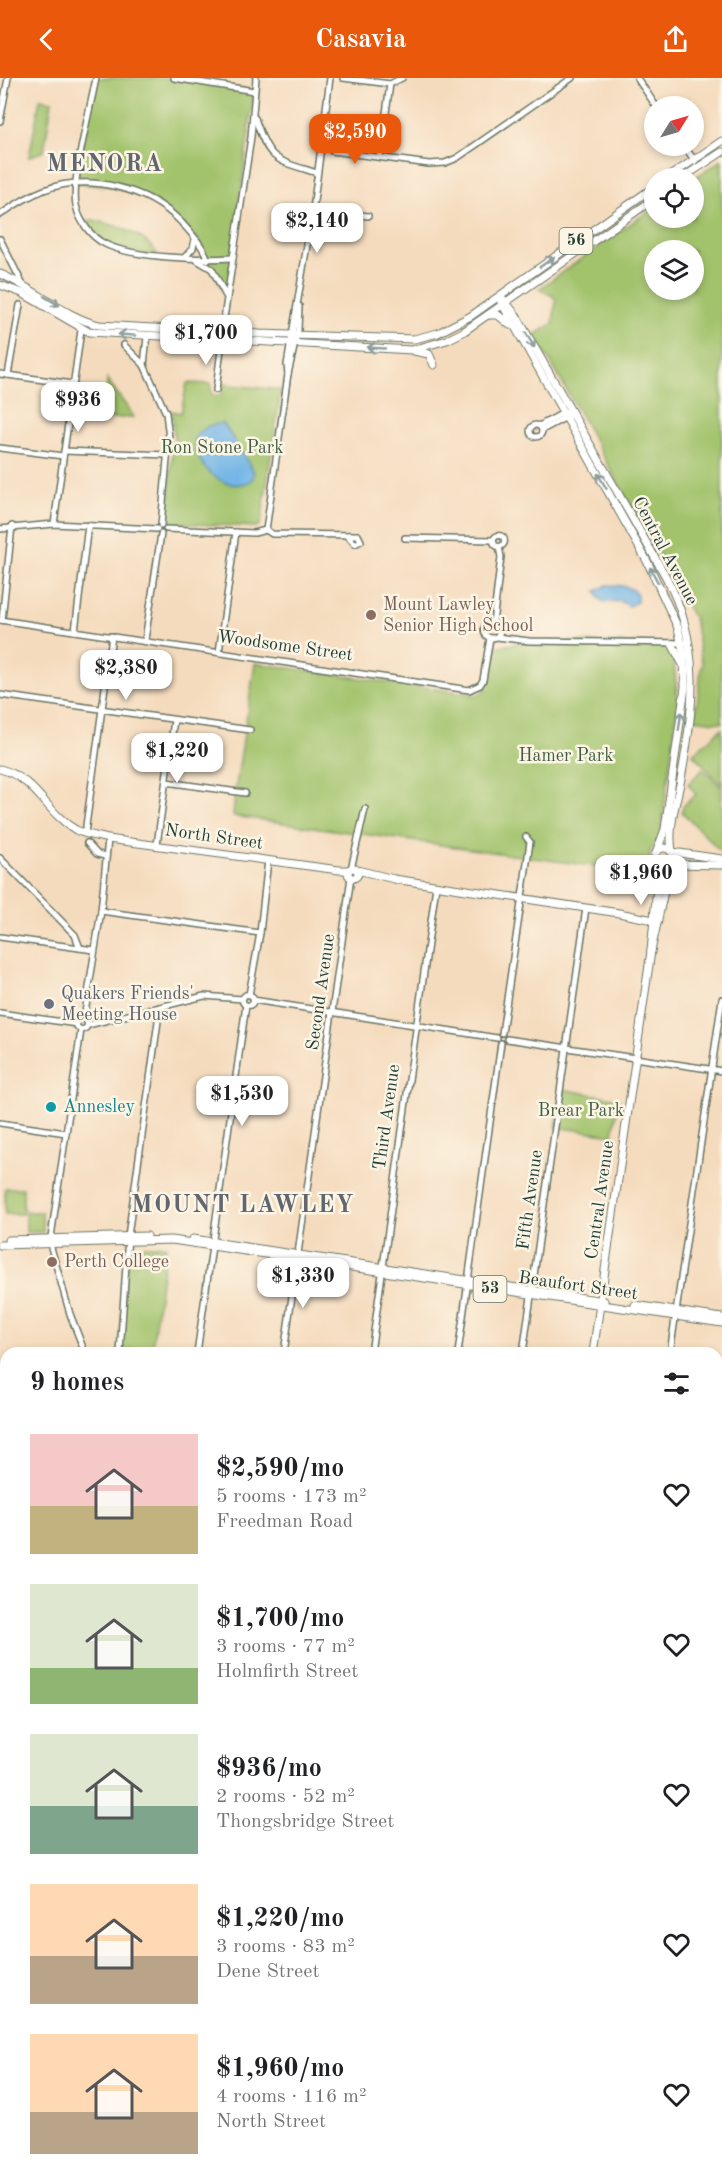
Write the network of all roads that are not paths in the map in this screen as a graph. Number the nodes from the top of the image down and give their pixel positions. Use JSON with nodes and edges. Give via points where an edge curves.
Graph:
{"nodes":[{"id":1,"x":8,"y":78,"type":"edge"},
{"id":2,"x":96,"y":78,"type":"edge"},
{"id":3,"x":174,"y":78,"type":"edge"},
{"id":4,"x":256,"y":78,"type":"edge"},
{"id":5,"x":330,"y":78,"type":"edge"},
{"id":6,"x":343,"y":78,"type":"edge"},
{"id":7,"x":402,"y":78,"type":"edge"},
{"id":8,"x":572,"y":78,"type":"edge"},
{"id":9,"x":637,"y":78,"type":"edge"},
{"id":10,"x":196,"y":80,"type":"edge"},
{"id":11,"x":390,"y":84,"type":"junction"},
{"id":12,"x":254,"y":91,"type":"junction"},
{"id":13,"x":649,"y":96,"type":"edge"},
{"id":14,"x":253,"y":113,"type":"junction"},
{"id":15,"x":0,"y":121,"type":"edge"},
{"id":16,"x":251,"y":137,"type":"junction"},
{"id":17,"x":262,"y":138,"type":"junction"},
{"id":18,"x":722,"y":141,"type":"edge"},
{"id":19,"x":332,"y":151,"type":"dead end"},
{"id":20,"x":722,"y":152,"type":"edge"},
{"id":21,"x":691,"y":156,"type":"edge"},
{"id":22,"x":380,"y":157,"type":"junction"},
{"id":23,"x":694,"y":160,"type":"junction"},
{"id":24,"x":699,"y":167,"type":"joint"},
{"id":25,"x":682,"y":168,"type":"edge"},
{"id":26,"x":317,"y":173,"type":"junction"},
{"id":27,"x":76,"y":184,"type":"junction"},
{"id":28,"x":644,"y":194,"type":"edge"},
{"id":29,"x":644,"y":206,"type":"edge"},
{"id":30,"x":313,"y":209,"type":"junction"},
{"id":31,"x":0,"y":215,"type":"edge"},
{"id":32,"x":368,"y":216,"type":"dead end"},
{"id":33,"x":195,"y":238,"type":"junction"},
{"id":34,"x":0,"y":239,"type":"edge"},
{"id":35,"x":185,"y":257,"type":"junction"},
{"id":36,"x":233,"y":258,"type":"junction"},
{"id":37,"x":196,"y":259,"type":"junction"},
{"id":38,"x":207,"y":260,"type":"junction"},
{"id":39,"x":0,"y":274,"type":"edge"},
{"id":40,"x":22,"y":283,"type":"junction"},
{"id":41,"x":0,"y":285,"type":"edge"},
{"id":42,"x":522,"y":291,"type":"junction"},
{"id":43,"x":499,"y":295,"type":"junction"},
{"id":44,"x":227,"y":298,"type":"junction"},
{"id":45,"x":504,"y":303,"type":"junction"},
{"id":46,"x":20,"y":304,"type":"dead end"},
{"id":47,"x":489,"y":315,"type":"junction"},
{"id":48,"x":516,"y":315,"type":"junction"},
{"id":49,"x":514,"y":328,"type":"junction"},
{"id":50,"x":81,"y":330,"type":"junction"},
{"id":51,"x":222,"y":332,"type":"junction"},
{"id":52,"x":294,"y":334,"type":"junction"},
{"id":53,"x":147,"y":337,"type":"junction"},
{"id":54,"x":222,"y":342,"type":"junction"},
{"id":55,"x":293,"y":344,"type":"junction"},
{"id":56,"x":124,"y":345,"type":"dead end"},
{"id":57,"x":412,"y":350,"type":"junction"},
{"id":58,"x":144,"y":365,"type":"junction"},
{"id":59,"x":434,"y":365,"type":"dead end"},
{"id":60,"x":0,"y":374,"type":"edge"},
{"id":61,"x":8,"y":375,"type":"junction"},
{"id":62,"x":73,"y":384,"type":"junction"},
{"id":63,"x":216,"y":390,"type":"dead end"},
{"id":64,"x":568,"y":414,"type":"junction"},
{"id":65,"x":541,"y":428,"type":"dead end"},
{"id":66,"x":0,"y":448,"type":"edge"},
{"id":67,"x":63,"y":454,"type":"junction"},
{"id":68,"x":167,"y":455,"type":"junction"},
{"id":69,"x":54,"y":524,"type":"junction"},
{"id":70,"x":88,"y":525,"type":"junction"},
{"id":71,"x":12,"y":526,"type":"junction"},
{"id":72,"x":0,"y":529,"type":"edge"},
{"id":73,"x":161,"y":529,"type":"junction"},
{"id":74,"x":266,"y":530,"type":"junction"},
{"id":75,"x":236,"y":532,"type":"junction"},
{"id":76,"x":348,"y":536,"type":"dead end"},
{"id":77,"x":405,"y":538,"type":"dead end"},
{"id":78,"x":493,"y":540,"type":"junction"},
{"id":79,"x":499,"y":547,"type":"junction"},
{"id":80,"x":1,"y":620,"type":"edge"},
{"id":81,"x":493,"y":623,"type":"junction"},
{"id":82,"x":678,"y":628,"type":"junction"},
{"id":83,"x":500,"y":629,"type":"junction"},
{"id":84,"x":75,"y":631,"type":"junction"},
{"id":85,"x":112,"y":636,"type":"junction"},
{"id":86,"x":493,"y":637,"type":"junction"},
{"id":87,"x":145,"y":640,"type":"junction"},
{"id":88,"x":529,"y":641,"type":"junction"},
{"id":89,"x":686,"y":641,"type":"junction"},
{"id":90,"x":669,"y":643,"type":"junction"},
{"id":91,"x":219,"y":652,"type":"junction"},
{"id":92,"x":685,"y":670,"type":"junction"},
{"id":93,"x":0,"y":695,"type":"edge"},
{"id":94,"x":102,"y":710,"type":"junction"},
{"id":95,"x":174,"y":720,"type":"junction"},
{"id":96,"x":250,"y":730,"type":"dead end"},
{"id":97,"x":684,"y":749,"type":"junction"},
{"id":98,"x":676,"y":754,"type":"junction"},
{"id":99,"x":0,"y":769,"type":"edge"},
{"id":100,"x":166,"y":782,"type":"junction"},
{"id":101,"x":245,"y":793,"type":"dead end"},
{"id":102,"x":365,"y":809,"type":"dead end"},
{"id":103,"x":85,"y":833,"type":"junction"},
{"id":104,"x":526,"y":837,"type":"dead end"},
{"id":105,"x":108,"y":839,"type":"junction"},
{"id":106,"x":87,"y":843,"type":"dead end"},
{"id":107,"x":157,"y":845,"type":"junction"},
{"id":108,"x":657,"y":851,"type":"junction"},
{"id":109,"x":672,"y":852,"type":"junction"},
{"id":110,"x":105,"y":856,"type":"junction"},
{"id":111,"x":0,"y":858,"type":"edge"},
{"id":112,"x":655,"y":859,"type":"junction"},
{"id":113,"x":722,"y":859,"type":"edge"},
{"id":114,"x":268,"y":860,"type":"junction"},
{"id":115,"x":670,"y":864,"type":"junction"},
{"id":116,"x":722,"y":865,"type":"edge"},
{"id":117,"x":353,"y":874,"type":"junction"},
{"id":118,"x":436,"y":886,"type":"junction"},
{"id":119,"x":521,"y":899,"type":"junction"},
{"id":120,"x":586,"y":908,"type":"junction"},
{"id":121,"x":101,"y":911,"type":"junction"},
{"id":122,"x":656,"y":918,"type":"junction"},
{"id":123,"x":260,"y":933,"type":"junction"},
{"id":124,"x":0,"y":937,"type":"edge"},
{"id":125,"x":80,"y":948,"type":"junction"},
{"id":126,"x":94,"y":950,"type":"junction"},
{"id":127,"x":251,"y":998,"type":"junction"},
{"id":128,"x":242,"y":999,"type":"junction"},
{"id":129,"x":722,"y":999,"type":"edge"},
{"id":130,"x":246,"y":1005,"type":"junction"},
{"id":131,"x":160,"y":1007,"type":"junction"},
{"id":132,"x":0,"y":1013,"type":"edge"},
{"id":133,"x":333,"y":1013,"type":"junction"},
{"id":134,"x":84,"y":1019,"type":"junction"},
{"id":135,"x":77,"y":1024,"type":"junction"},
{"id":136,"x":88,"y":1025,"type":"junction"},
{"id":137,"x":415,"y":1025,"type":"junction"},
{"id":138,"x":81,"y":1030,"type":"junction"},
{"id":139,"x":502,"y":1033,"type":"junction"},
{"id":140,"x":507,"y":1039,"type":"junction"},
{"id":141,"x":499,"y":1040,"type":"junction"},
{"id":142,"x":567,"y":1048,"type":"junction"},
{"id":143,"x":635,"y":1058,"type":"junction"},
{"id":144,"x":712,"y":1070,"type":"junction"},
{"id":145,"x":722,"y":1071,"type":"edge"},
{"id":146,"x":0,"y":1123,"type":"edge"},
{"id":147,"x":66,"y":1133,"type":"junction"},
{"id":148,"x":128,"y":1239,"type":"junction"},
{"id":149,"x":0,"y":1240,"type":"edge"},
{"id":150,"x":48,"y":1244,"type":"junction"},
{"id":151,"x":214,"y":1244,"type":"junction"},
{"id":152,"x":0,"y":1245,"type":"edge"},
{"id":153,"x":299,"y":1258,"type":"junction"},
{"id":154,"x":383,"y":1270,"type":"junction"},
{"id":155,"x":467,"y":1283,"type":"junction"},
{"id":156,"x":532,"y":1292,"type":"junction"},
{"id":157,"x":600,"y":1302,"type":"junction"},
{"id":158,"x":676,"y":1314,"type":"junction"},
{"id":159,"x":722,"y":1318,"type":"edge"},
{"id":160,"x":722,"y":1323,"type":"edge"},
{"id":161,"x":82,"y":1347,"type":"edge"},
{"id":162,"x":120,"y":1347,"type":"edge"},
{"id":163,"x":198,"y":1347,"type":"edge"},
{"id":164,"x":285,"y":1347,"type":"edge"},
{"id":165,"x":372,"y":1347,"type":"edge"},
{"id":166,"x":459,"y":1347,"type":"edge"},
{"id":167,"x":525,"y":1347,"type":"edge"},
{"id":168,"x":594,"y":1347,"type":"edge"},
{"id":169,"x":671,"y":1347,"type":"edge"}],
"edges":[{"from":1,"to":15,"type":"street"},
{"from":2,"to":27,"type":"street"},
{"from":3,"to":10,"type":"street"},
{"from":4,"to":12,"type":"street"},
{"from":5,"to":26,"type":"street"},
{"from":6,"to":11,"type":"street"},
{"from":7,"to":11,"type":"street"},
{"from":8,"to":22,"type":"street","via":[[452,161],[437,164]]},
{"from":9,"to":13,"type":"street"},
{"from":10,"to":12,"type":"street"},
{"from":11,"to":22,"type":"street"},
{"from":12,"to":14,"type":"street"},
{"from":14,"to":16,"type":"street"},
{"from":14,"to":17,"type":"street"},
{"from":16,"to":17,"type":"street"},
{"from":16,"to":36,"type":"street"},
{"from":17,"to":26,"type":"street","via":[[280,162]]},
{"from":18,"to":23,"type":"main road"},
{"from":19,"to":22,"type":"street"},
{"from":20,"to":24,"type":"main road"},
{"from":21,"to":23,"type":"street"},
{"from":23,"to":24,"type":"street"},
{"from":23,"to":25,"type":"main road"},
{"from":26,"to":30,"type":"street"},
{"from":27,"to":31,"type":"street","via":[[47,188]]},
{"from":27,"to":33,"type":"street","via":[[97,182],[145,197],[176,217]]},
{"from":27,"to":35,"type":"street","via":[[78,214],[90,232],[105,244],[137,253]]},
{"from":43,"to":28,"type":"main road","number":"56","one_way":true},
{"from":29,"to":42,"type":"main road","number":"56"},
{"from":30,"to":32,"type":"street"},
{"from":30,"to":52,"type":"street"},
{"from":33,"to":35,"type":"street"},
{"from":33,"to":38,"type":"street"},
{"from":34,"to":40,"type":"street"},
{"from":35,"to":37,"type":"street"},
{"from":36,"to":38,"type":"street"},
{"from":36,"to":44,"type":"street"},
{"from":37,"to":38,"type":"street"},
{"from":37,"to":44,"type":"street","via":[[212,269]]},
{"from":39,"to":40,"type":"main road","number":"56"},
{"from":40,"to":51,"type":"main road","number":"56","one_way":true,"via":[[90,323]]},
{"from":41,"to":50,"type":"main road","number":"56","via":[[22,293]]},
{"from":42,"to":45,"type":"main road","number":"56"},
{"from":42,"to":48,"type":"main road","via":[[515,306]]},
{"from":43,"to":45,"type":"main road","name":"Central Avenue"},
{"from":43,"to":52,"type":"main road","number":"56","via":[[465,320],[432,335],[396,340]]},
{"from":44,"to":51,"type":"street"},
{"from":45,"to":47,"type":"main road","number":"56"},
{"from":45,"to":48,"type":"main road","name":"Central Avenue"},
{"from":45,"to":49,"type":"main road","name":"Central Avenue"},
{"from":46,"to":61,"type":"street"},
{"from":47,"to":49,"type":"main road","via":[[500,316]]},
{"from":47,"to":57,"type":"main road","number":"56","via":[[447,340]]},
{"from":48,"to":64,"type":"main road","name":"Central Avenue","one_way":true},
{"from":49,"to":64,"type":"main road","name":"Central Avenue"},
{"from":53,"to":50,"type":"main road","number":"56","one_way":true},
{"from":50,"to":62,"type":"street"},
{"from":51,"to":52,"type":"main road","number":"56"},
{"from":52,"to":55,"type":"street"},
{"from":53,"to":54,"type":"main road","number":"56"},
{"from":53,"to":58,"type":"street"},
{"from":54,"to":55,"type":"main road","number":"56"},
{"from":54,"to":63,"type":"street"},
{"from":57,"to":55,"type":"main road","number":"56","one_way":true},
{"from":55,"to":74,"type":"street"},
{"from":56,"to":58,"type":"street"},
{"from":57,"to":59,"type":"main road","via":[[429,354]]},
{"from":58,"to":68,"type":"street","via":[[166,413]]},
{"from":60,"to":61,"type":"street"},
{"from":61,"to":62,"type":"street"},
{"from":62,"to":67,"type":"street"},
{"from":64,"to":65,"type":"street"},
{"from":82,"to":64,"type":"main road","name":"Central Avenue","one_way":true,"via":[[647,561]]},
{"from":64,"to":89,"type":"main road","name":"Central Avenue","via":[[671,587]]},
{"from":66,"to":67,"type":"street"},
{"from":67,"to":68,"type":"street"},
{"from":67,"to":69,"type":"street"},
{"from":68,"to":73,"type":"street"},
{"from":69,"to":70,"type":"street"},
{"from":69,"to":71,"type":"street"},
{"from":70,"to":73,"type":"street"},
{"from":70,"to":84,"type":"street"},
{"from":71,"to":72,"type":"street"},
{"from":71,"to":80,"type":"street"},
{"from":73,"to":75,"type":"street"},
{"from":73,"to":87,"type":"street"},
{"from":74,"to":75,"type":"street"},
{"from":74,"to":76,"type":"street","via":[[272,534]]},
{"from":75,"to":91,"type":"street"},
{"from":77,"to":78,"type":"street"},
{"from":78,"to":79,"type":"street"},
{"from":78,"to":79,"type":"street","via":[[498,535],[504,538]]},
{"from":79,"to":81,"type":"street"},
{"from":80,"to":84,"type":"street","name":"Woodsome Street"},
{"from":81,"to":83,"type":"street"},
{"from":81,"to":86,"type":"street","name":"Woodsome Street","via":[[485,630]]},
{"from":82,"to":89,"type":"main road","name":"Central Avenue"},
{"from":82,"to":90,"type":"main road"},
{"from":83,"to":86,"type":"street"},
{"from":83,"to":88,"type":"street","via":[[509,636]]},
{"from":84,"to":85,"type":"street","name":"Woodsome Street"},
{"from":85,"to":87,"type":"street","name":"Woodsome Street"},
{"from":85,"to":94,"type":"street"},
{"from":86,"to":88,"type":"street"},
{"from":86,"to":91,"type":"street","name":"Woodsome Street","via":[[483,680],[469,690]]},
{"from":87,"to":91,"type":"street","name":"Woodsome Street"},
{"from":88,"to":90,"type":"street"},
{"from":89,"to":90,"type":"street"},
{"from":89,"to":92,"type":"main road","name":"Central Avenue"},
{"from":89,"to":97,"type":"main road","name":"Central Avenue","via":[[693,685]]},
{"from":90,"to":92,"type":"main road"},
{"from":98,"to":92,"type":"main road","name":"Central Avenue","one_way":true},
{"from":93,"to":94,"type":"street"},
{"from":94,"to":95,"type":"street"},
{"from":94,"to":103,"type":"street"},
{"from":95,"to":96,"type":"street"},
{"from":95,"to":100,"type":"street"},
{"from":97,"to":98,"type":"main road"},
{"from":97,"to":109,"type":"main road","name":"Central Avenue","via":[[670,826]]},
{"from":98,"to":108,"type":"main road","name":"Central Avenue","via":[[664,835]]},
{"from":99,"to":103,"type":"main road","name":"North Street","via":[[22,778],[65,821]]},
{"from":100,"to":101,"type":"street"},
{"from":100,"to":107,"type":"street"},
{"from":102,"to":117,"type":"street","name":"Second Avenue"},
{"from":103,"to":105,"type":"main road","name":"North Street"},
{"from":104,"to":119,"type":"street","via":[[530,842]]},
{"from":105,"to":107,"type":"main road","name":"North Street"},
{"from":105,"to":110,"type":"street"},
{"from":106,"to":110,"type":"street","via":[[97,854]]},
{"from":107,"to":114,"type":"main road","name":"North Street"},
{"from":108,"to":109,"type":"main road","via":[[664,848]]},
{"from":108,"to":112,"type":"main road"},
{"from":109,"to":113,"type":"main road"},
{"from":109,"to":115,"type":"main road","via":[[674,859]]},
{"from":110,"to":121,"type":"street"},
{"from":111,"to":125,"type":"street","via":[[75,935]]},
{"from":112,"to":115,"type":"main road","via":[[662,866]]},
{"from":112,"to":122,"type":"main road","name":"Central Avenue"},
{"from":114,"to":117,"type":"main road","name":"North Street"},
{"from":114,"to":123,"type":"street"},
{"from":115,"to":116,"type":"main road"},
{"from":115,"to":122,"type":"main road","name":"Central Avenue"},
{"from":117,"to":118,"type":"main road","name":"North Street"},
{"from":117,"to":133,"type":"street","name":"Second Avenue"},
{"from":118,"to":119,"type":"main road","name":"North Street"},
{"from":118,"to":137,"type":"street","name":"Third Avenue"},
{"from":119,"to":120,"type":"main road","name":"North Street"},
{"from":119,"to":139,"type":"street"},
{"from":120,"to":122,"type":"main road","name":"North Street"},
{"from":120,"to":142,"type":"street","name":"Fifth Avenue"},
{"from":121,"to":123,"type":"street"},
{"from":121,"to":126,"type":"street"},
{"from":122,"to":143,"type":"main road","name":"Central Avenue"},
{"from":123,"to":127,"type":"street"},
{"from":124,"to":125,"type":"street"},
{"from":125,"to":126,"type":"street"},
{"from":126,"to":134,"type":"street"},
{"from":127,"to":128,"type":"street"},
{"from":127,"to":130,"type":"street","via":[[250,1005]]},
{"from":127,"to":133,"type":"street"},
{"from":128,"to":130,"type":"street"},
{"from":128,"to":131,"type":"street","via":[[204,996]]},
{"from":129,"to":144,"type":"street"},
{"from":130,"to":151,"type":"street"},
{"from":131,"to":136,"type":"street"},
{"from":131,"to":148,"type":"street"},
{"from":132,"to":135,"type":"street"},
{"from":133,"to":137,"type":"street"},
{"from":133,"to":153,"type":"street","name":"Second Avenue"},
{"from":134,"to":135,"type":"street"},
{"from":134,"to":136,"type":"street"},
{"from":135,"to":138,"type":"street"},
{"from":136,"to":138,"type":"street"},
{"from":137,"to":141,"type":"street"},
{"from":137,"to":154,"type":"street","name":"Third Avenue"},
{"from":138,"to":147,"type":"street"},
{"from":139,"to":140,"type":"street"},
{"from":139,"to":141,"type":"street"},
{"from":140,"to":141,"type":"street"},
{"from":140,"to":142,"type":"street"},
{"from":141,"to":155,"type":"street"},
{"from":142,"to":143,"type":"street"},
{"from":142,"to":156,"type":"street","name":"Fifth Avenue"},
{"from":143,"to":144,"type":"street"},
{"from":143,"to":157,"type":"main road","name":"Central Avenue"},
{"from":144,"to":145,"type":"street"},
{"from":144,"to":158,"type":"street"},
{"from":146,"to":147,"type":"street"},
{"from":147,"to":150,"type":"street"},
{"from":148,"to":150,"type":"main road","name":"Beaufort Street","number":"53"},
{"from":148,"to":151,"type":"main road","name":"Beaufort Street","number":"53","via":[[171,1236]]},
{"from":148,"to":162,"type":"street"},
{"from":149,"to":150,"type":"main road","name":"Beaufort Street","number":"53"},
{"from":150,"to":152,"type":"main road","name":"Beaufort Street","number":"53"},
{"from":150,"to":161,"type":"street"},
{"from":151,"to":153,"type":"main road","name":"Beaufort Street","number":"53"},
{"from":151,"to":163,"type":"street"},
{"from":153,"to":154,"type":"main road","name":"Beaufort Street","number":"53"},
{"from":153,"to":164,"type":"street","name":"Second Avenue"},
{"from":154,"to":155,"type":"main road","name":"Beaufort Street","number":"53"},
{"from":154,"to":165,"type":"street","name":"Third Avenue"},
{"from":155,"to":156,"type":"main road","name":"Beaufort Street","number":"53"},
{"from":155,"to":166,"type":"street"},
{"from":156,"to":157,"type":"main road","name":"Beaufort Street","number":"53"},
{"from":156,"to":167,"type":"street","name":"Fifth Avenue"},
{"from":157,"to":158,"type":"main road","name":"Beaufort Street","number":"53"},
{"from":157,"to":168,"type":"main road","name":"Central Avenue"},
{"from":158,"to":159,"type":"main road","name":"Beaufort Street","number":"53"},
{"from":158,"to":160,"type":"main road","name":"Beaufort Street","number":"53"},
{"from":158,"to":169,"type":"street"}]}
